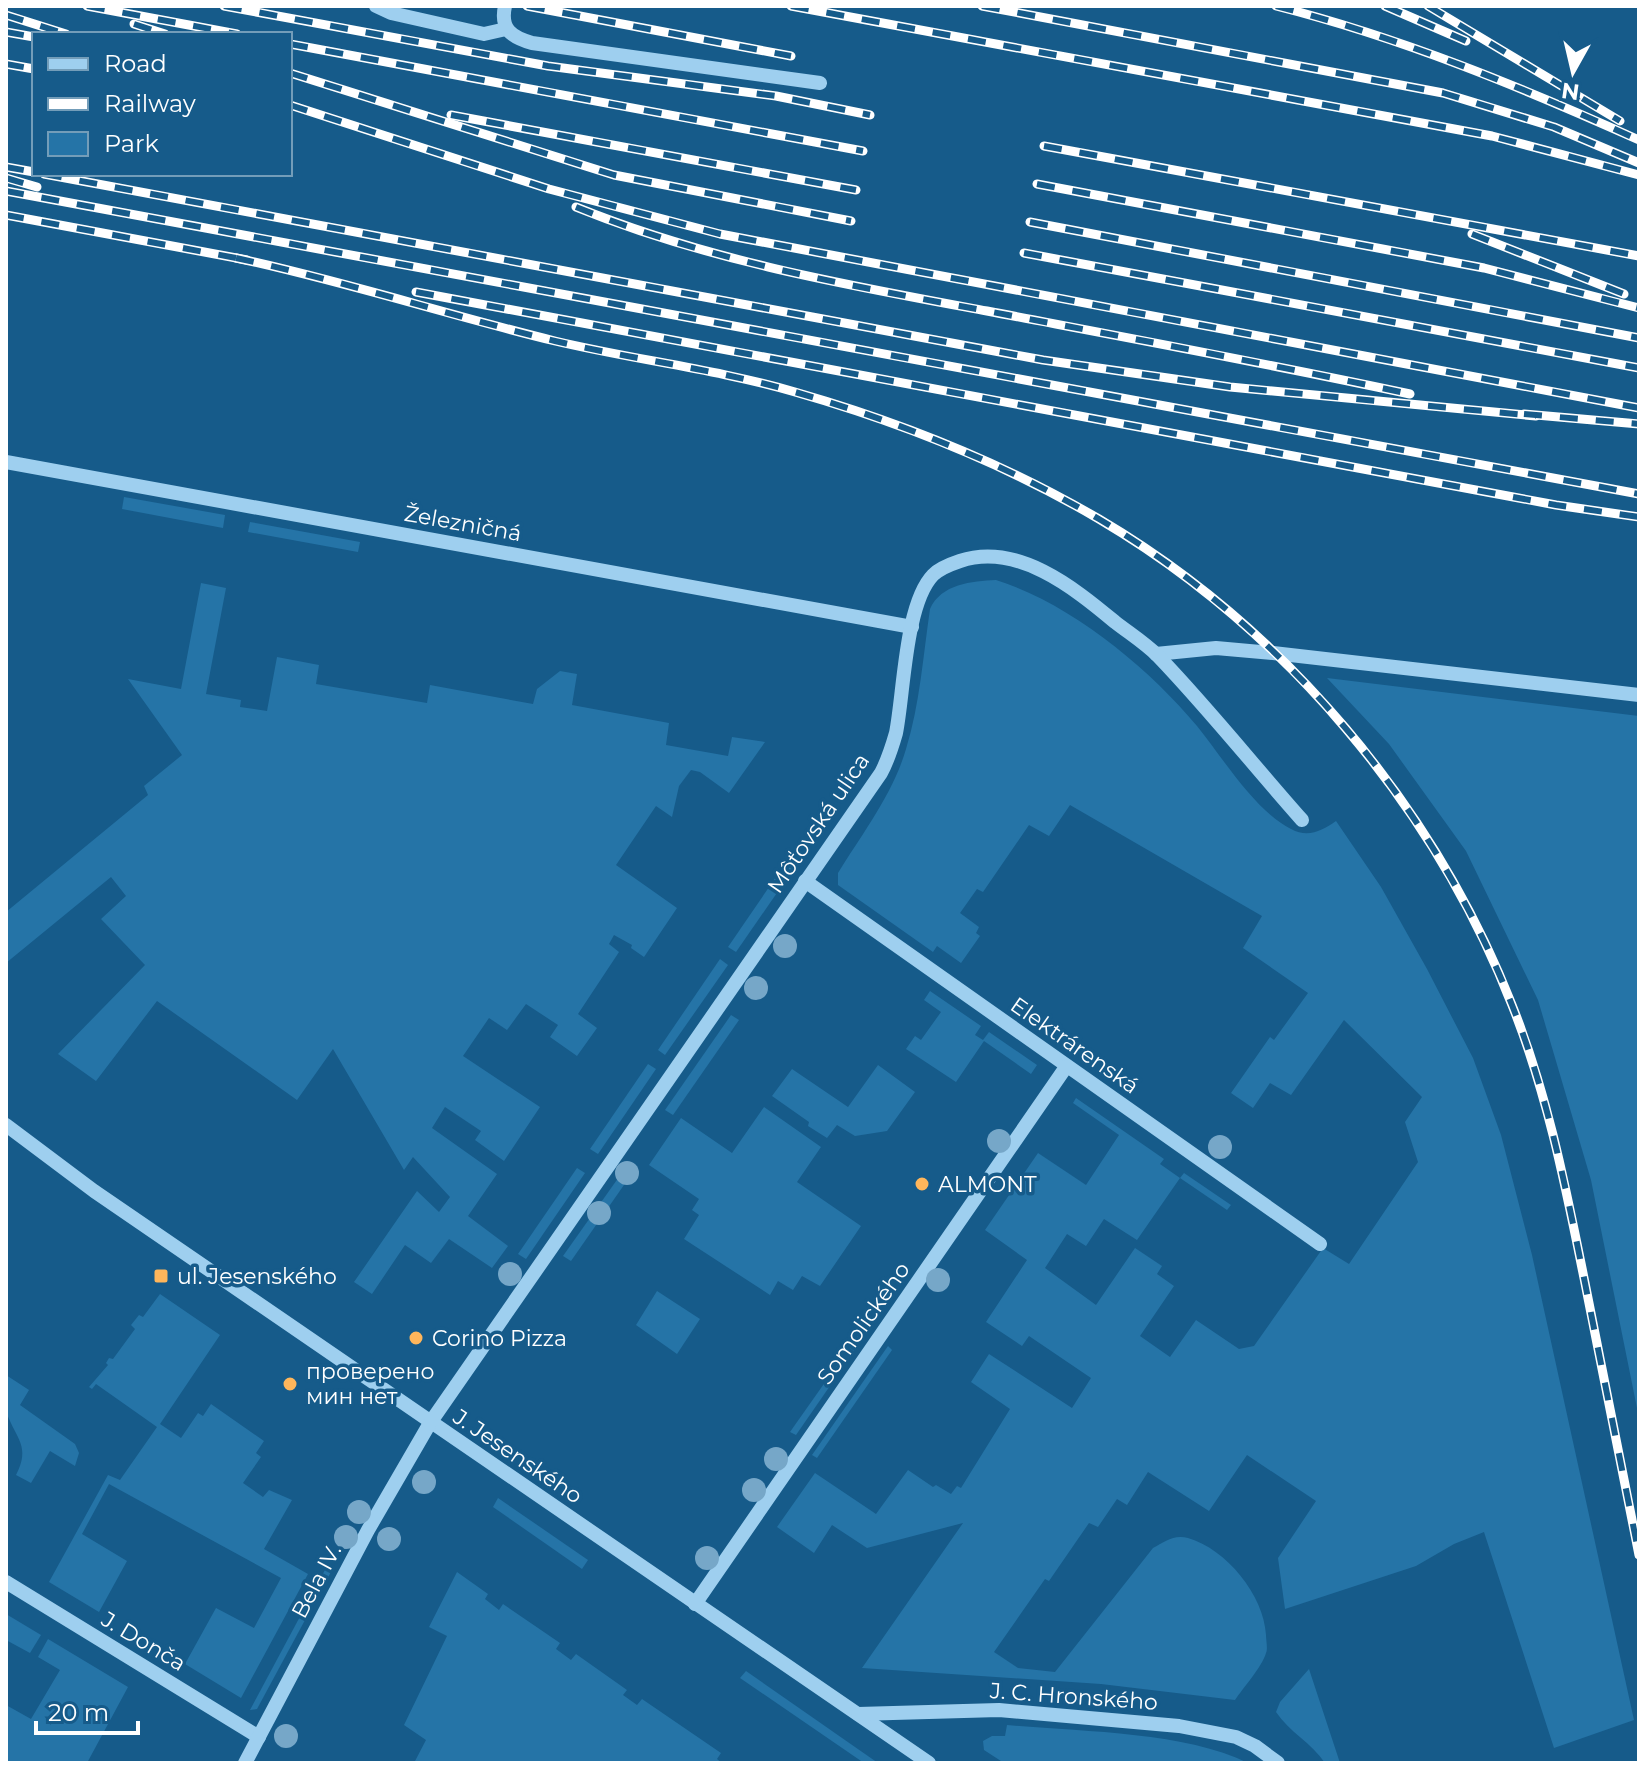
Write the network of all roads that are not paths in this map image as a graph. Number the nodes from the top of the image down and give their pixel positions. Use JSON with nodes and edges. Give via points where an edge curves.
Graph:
{"nodes":[{"id":1,"x":376,"y":6,"type":"edge"},
{"id":2,"x":505,"y":6,"type":"edge"},
{"id":3,"x":506,"y":29,"type":"junction"},
{"id":4,"x":820,"y":83,"type":"dead end"},
{"id":5,"x":6,"y":462,"type":"edge"},
{"id":6,"x":912,"y":627,"type":"junction"},
{"id":7,"x":1156,"y":654,"type":"junction"},
{"id":8,"x":1639,"y":695,"type":"edge"},
{"id":9,"x":1302,"y":820,"type":"dead end"},
{"id":10,"x":805,"y":881,"type":"junction"},
{"id":11,"x":1066,"y":1067,"type":"junction"},
{"id":12,"x":6,"y":1125,"type":"edge"},
{"id":13,"x":1320,"y":1244,"type":"dead end"},
{"id":14,"x":430,"y":1423,"type":"junction"},
{"id":15,"x":6,"y":1582,"type":"edge"},
{"id":16,"x":695,"y":1604,"type":"junction"},
{"id":17,"x":857,"y":1714,"type":"junction"},
{"id":18,"x":259,"y":1737,"type":"junction"},
{"id":19,"x":245,"y":1763,"type":"edge"},
{"id":20,"x":929,"y":1763,"type":"edge"},
{"id":21,"x":1278,"y":1763,"type":"edge"}],
"edges":[{"from":1,"to":3,"type":"street","via":[[484,34]]},
{"from":2,"to":3,"type":"street"},
{"from":3,"to":4,"type":"street","via":[[532,43]]},
{"from":5,"to":6,"type":"street","name":"Železničná"},
{"from":6,"to":7,"type":"street","name":"Môťovská ulica","via":[[920,595],[934,575],[980,554],[1041,570]]},
{"from":6,"to":10,"type":"street","name":"Môťovská ulica","via":[[891,753]]},
{"from":7,"to":8,"type":"street","via":[[1216,648]]},
{"from":7,"to":9,"type":"street","name":"Môťovská ulica"},
{"from":10,"to":11,"type":"street","name":"Elektrárenská"},
{"from":10,"to":14,"type":"street","name":"Môťovská ulica"},
{"from":11,"to":13,"type":"street","name":"Elektrárenská"},
{"from":11,"to":16,"type":"street","name":"Somolického"},
{"from":12,"to":14,"type":"street","name":"J. Jesenského"},
{"from":14,"to":16,"type":"street","name":"J. Jesenského"},
{"from":14,"to":18,"type":"street","name":"Bela IV."},
{"from":15,"to":18,"type":"street","name":"J. Donča"},
{"from":16,"to":17,"type":"street","name":"J. Jesenského"},
{"from":17,"to":20,"type":"street","name":"J. Jesenského"},
{"from":17,"to":21,"type":"street","name":"J. C. Hronského","via":[[999,1710],[1179,1726],[1236,1737]]},
{"from":18,"to":19,"type":"street","name":"Bela IV."}]}
